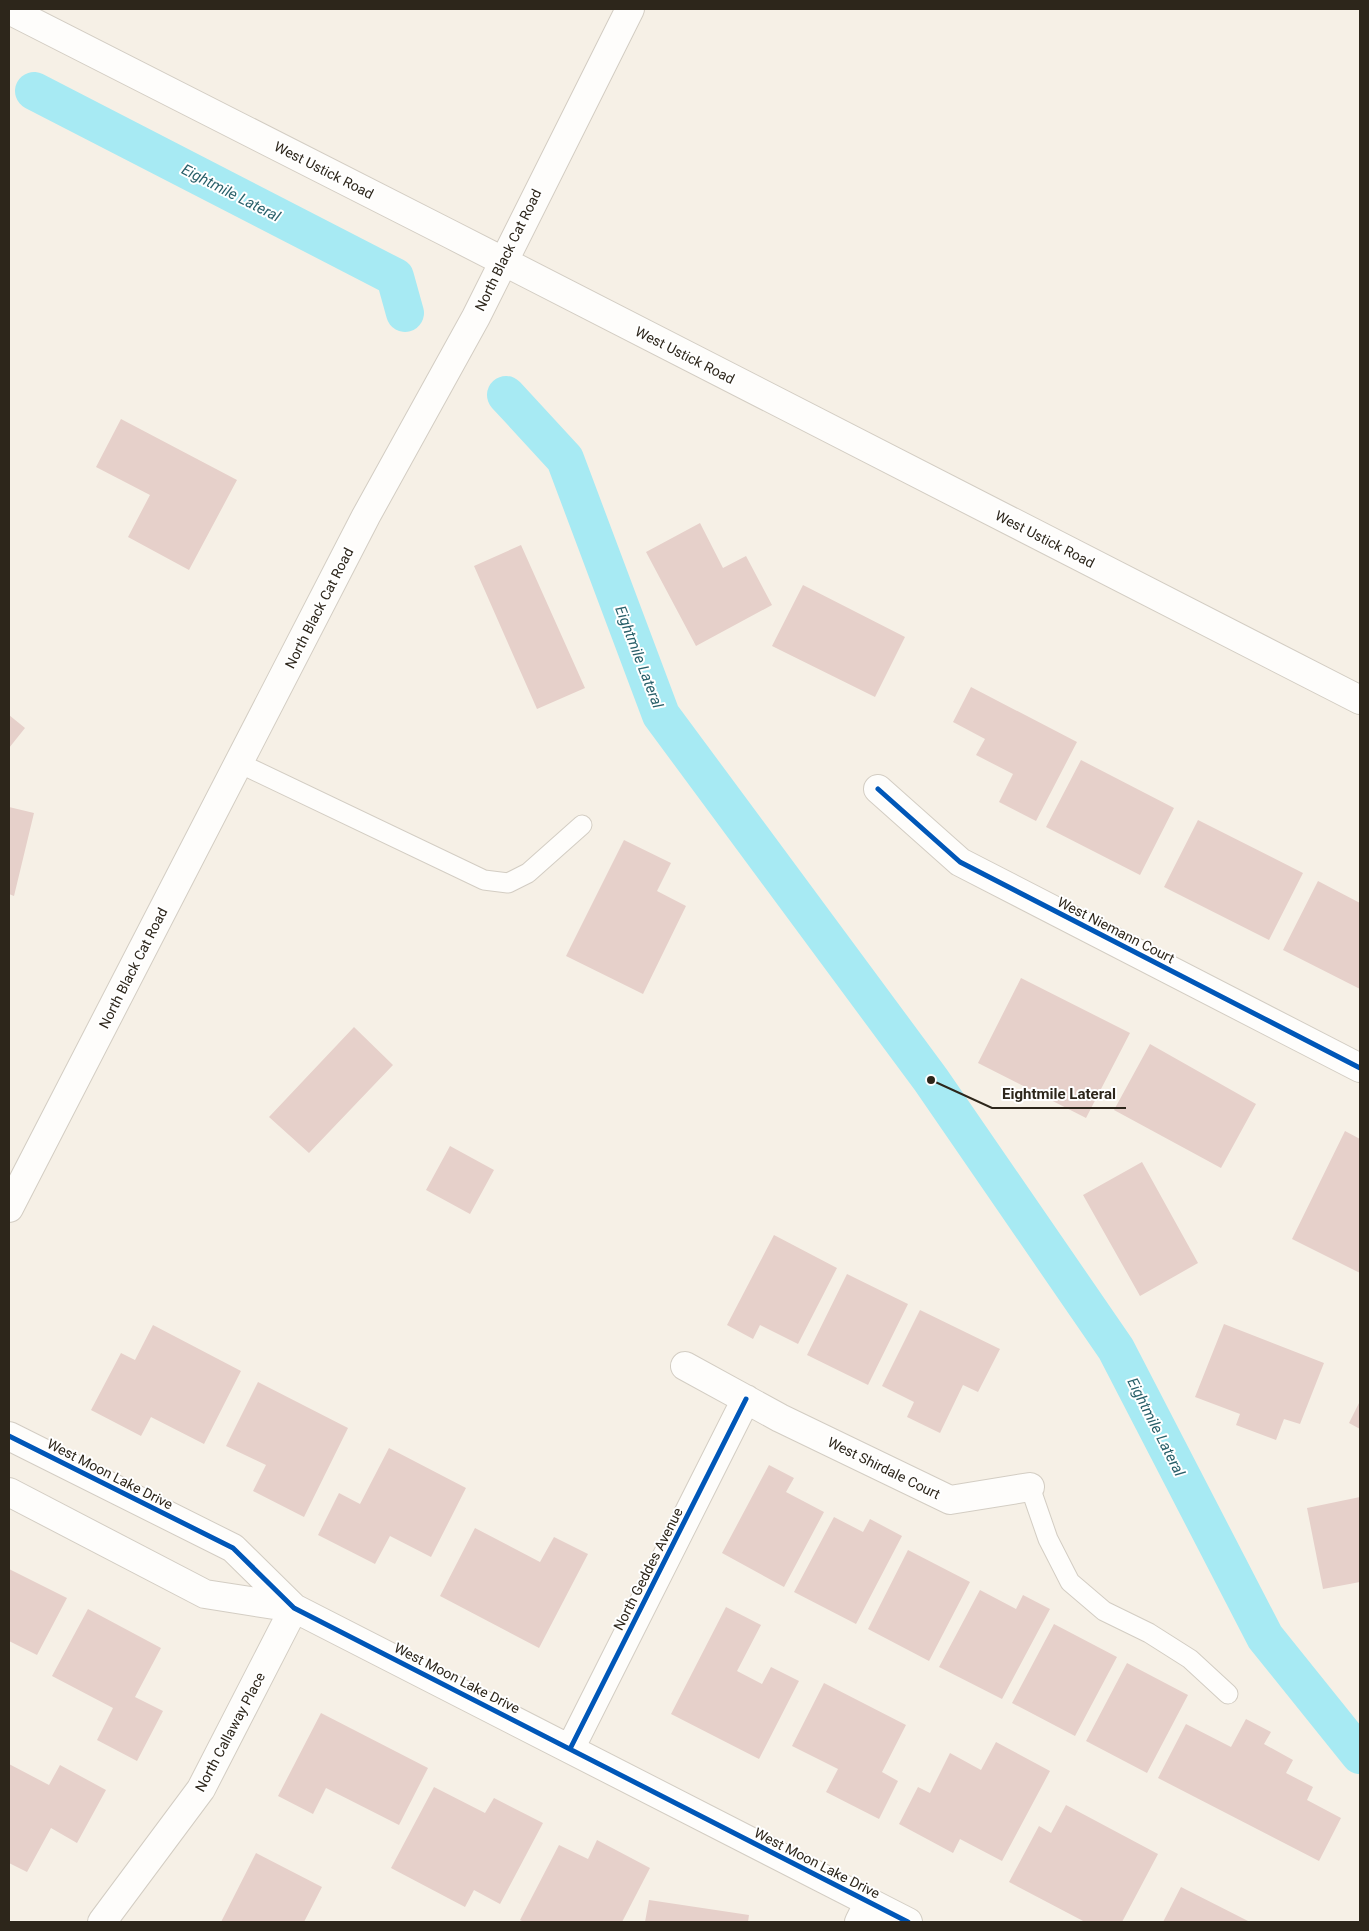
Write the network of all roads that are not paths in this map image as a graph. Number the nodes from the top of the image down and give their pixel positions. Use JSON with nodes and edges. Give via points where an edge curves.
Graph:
{"nodes":[{"id":1,"x":630,"y":9,"type":"edge"},
{"id":2,"x":9,"y":10,"type":"edge"},
{"id":3,"x":502,"y":261,"type":"junction"},
{"id":4,"x":1360,"y":700,"type":"edge"},
{"id":5,"x":239,"y":763,"type":"junction"},
{"id":6,"x":878,"y":789,"type":"dead end"},
{"id":7,"x":582,"y":824,"type":"dead end"},
{"id":8,"x":1360,"y":1068,"type":"edge"},
{"id":9,"x":9,"y":1208,"type":"edge"},
{"id":10,"x":685,"y":1366,"type":"dead end"},
{"id":11,"x":746,"y":1399,"type":"junction"},
{"id":12,"x":9,"y":1436,"type":"edge"},
{"id":13,"x":1030,"y":1487,"type":"joint"},
{"id":14,"x":9,"y":1492,"type":"edge"},
{"id":15,"x":294,"y":1608,"type":"junction"},
{"id":16,"x":1228,"y":1694,"type":"dead end"},
{"id":17,"x":570,"y":1749,"type":"junction"},
{"id":18,"x":864,"y":1912,"type":"edge"},
{"id":19,"x":102,"y":1922,"type":"edge"},
{"id":20,"x":908,"y":1922,"type":"edge"}],
"edges":[{"from":1,"to":3,"type":"street","name":"North Black Cat Road"},
{"from":2,"to":3,"type":"street","name":"West Ustick Road"},
{"from":3,"to":4,"type":"street","name":"West Ustick Road"},
{"from":3,"to":5,"type":"street","name":"North Black Cat Road","via":[[476,317],[371,508]]},
{"from":5,"to":7,"type":"lane","via":[[484,880],[508,883],[528,873]]},
{"from":5,"to":9,"type":"street","name":"North Black Cat Road"},
{"from":6,"to":8,"type":"street","name":"West Niemann Court","via":[[960,862]]},
{"from":10,"to":11,"type":"street","name":"West Shirdale Court"},
{"from":11,"to":13,"type":"street","name":"West Shirdale Court","via":[[950,1500]]},
{"from":11,"to":17,"type":"street","name":"North Geddes Avenue"},
{"from":12,"to":15,"type":"street","name":"West Moon Lake Drive","via":[[233,1548]]},
{"from":13,"to":16,"type":"lane","via":[[1048,1539],[1070,1582],[1104,1611],[1149,1633],[1190,1659]]},
{"from":14,"to":15,"type":"street","name":"West Moon Lake Drive","via":[[206,1594]]},
{"from":15,"to":17,"type":"street","name":"West Moon Lake Drive"},
{"from":15,"to":19,"type":"street","name":"North Callaway Place","via":[[201,1789]]},
{"from":17,"to":18,"type":"street","name":"West Moon Lake Drive"},
{"from":18,"to":20,"type":"street","name":"West Moon Lake Drive"}]}
